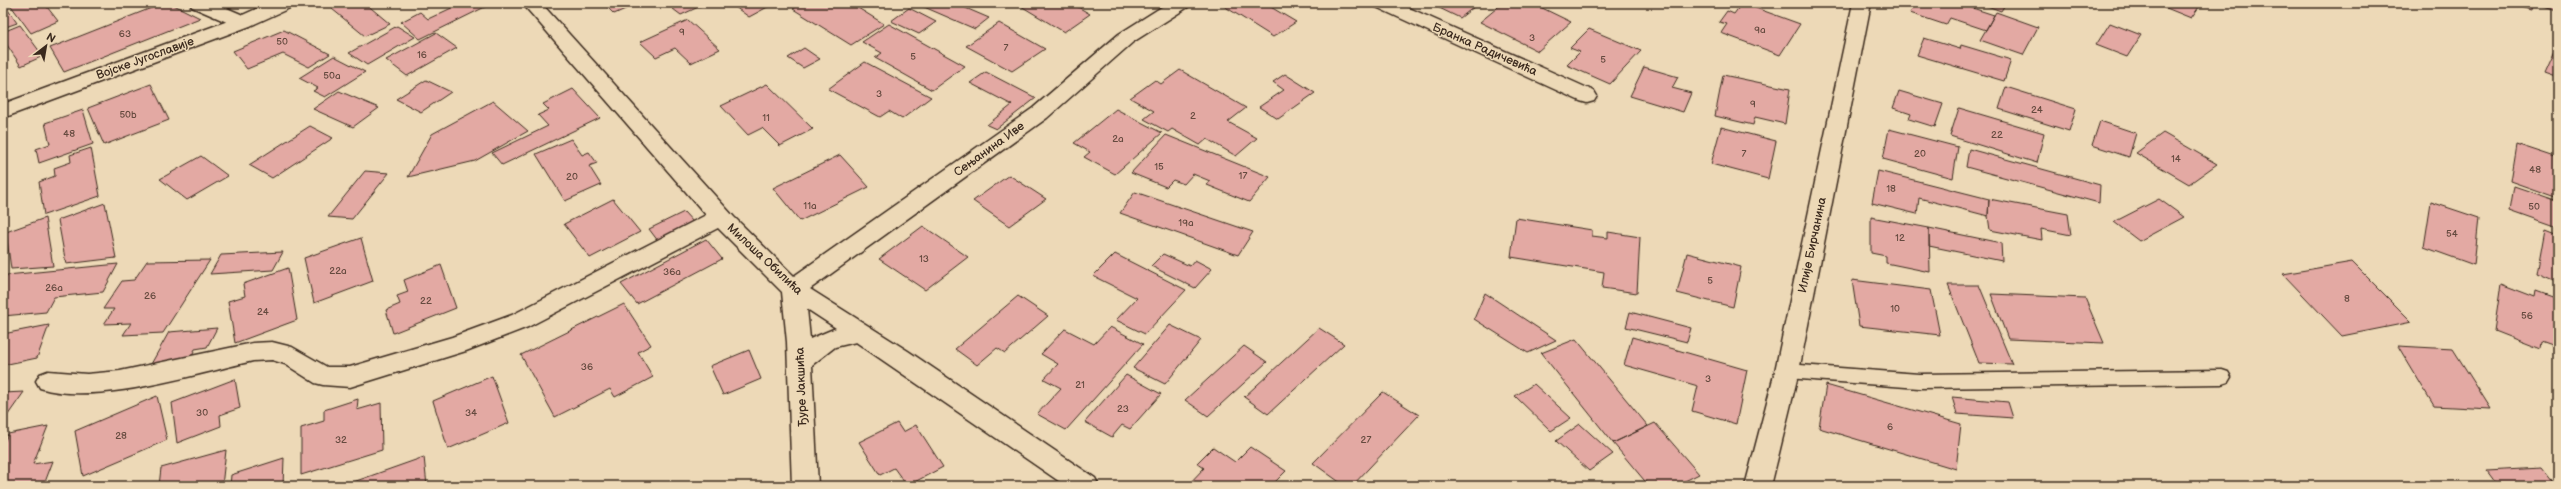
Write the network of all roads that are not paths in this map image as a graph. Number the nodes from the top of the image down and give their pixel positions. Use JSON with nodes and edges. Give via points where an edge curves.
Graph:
{"nodes":[{"id":1,"x":199,"y":3,"type":"edge"},
{"id":2,"x":285,"y":3,"type":"edge"},
{"id":3,"x":531,"y":3,"type":"edge"},
{"id":4,"x":1181,"y":3,"type":"edge"},
{"id":5,"x":1383,"y":3,"type":"edge"},
{"id":6,"x":1862,"y":3,"type":"edge"},
{"id":7,"x":243,"y":22,"type":"junction"},
{"id":8,"x":1587,"y":96,"type":"dead end"},
{"id":9,"x":3,"y":111,"type":"edge"},
{"id":10,"x":720,"y":217,"type":"junction"},
{"id":11,"x":793,"y":289,"type":"junction"},
{"id":12,"x":860,"y":332,"type":"junction"},
{"id":13,"x":799,"y":363,"type":"junction"},
{"id":14,"x":1787,"y":371,"type":"junction"},
{"id":15,"x":2222,"y":377,"type":"dead end"},
{"id":16,"x":48,"y":381,"type":"dead end"},
{"id":17,"x":804,"y":486,"type":"edge"},
{"id":18,"x":1086,"y":486,"type":"edge"},
{"id":19,"x":1758,"y":486,"type":"edge"}],
"edges":[{"from":1,"to":7,"type":"street"},
{"from":2,"to":7,"type":"street","name":"Војске Југославије"},
{"from":3,"to":10,"type":"street","name":"Милоша Обилића"},
{"from":4,"to":11,"type":"street","name":"Сењанина Иве","via":[[1126,38],[1040,113]]},
{"from":5,"to":8,"type":"street","name":"Бранка Радичевића"},
{"from":6,"to":14,"type":"street","name":"Илије Бирчанина"},
{"from":7,"to":9,"type":"street","name":"Војске Југославије"},
{"from":10,"to":11,"type":"street","name":"Милоша Обилића"},
{"from":10,"to":16,"type":"street","via":[[520,321],[458,345],[350,377],[323,376],[292,356],[272,351],[253,352],[120,381],[87,384]]},
{"from":11,"to":12,"type":"street","name":"Милоша Обилића"},
{"from":11,"to":13,"type":"street","name":"Ђуре Јакшића"},
{"from":12,"to":13,"type":"street","via":[[835,336],[811,351]]},
{"from":12,"to":18,"type":"street","name":"Милоша Обилића"},
{"from":13,"to":17,"type":"street","name":"Ђуре Јакшића"},
{"from":14,"to":15,"type":"lane","via":[[1919,382]]},
{"from":14,"to":19,"type":"street","name":"Илије Бирчанина"}]}
